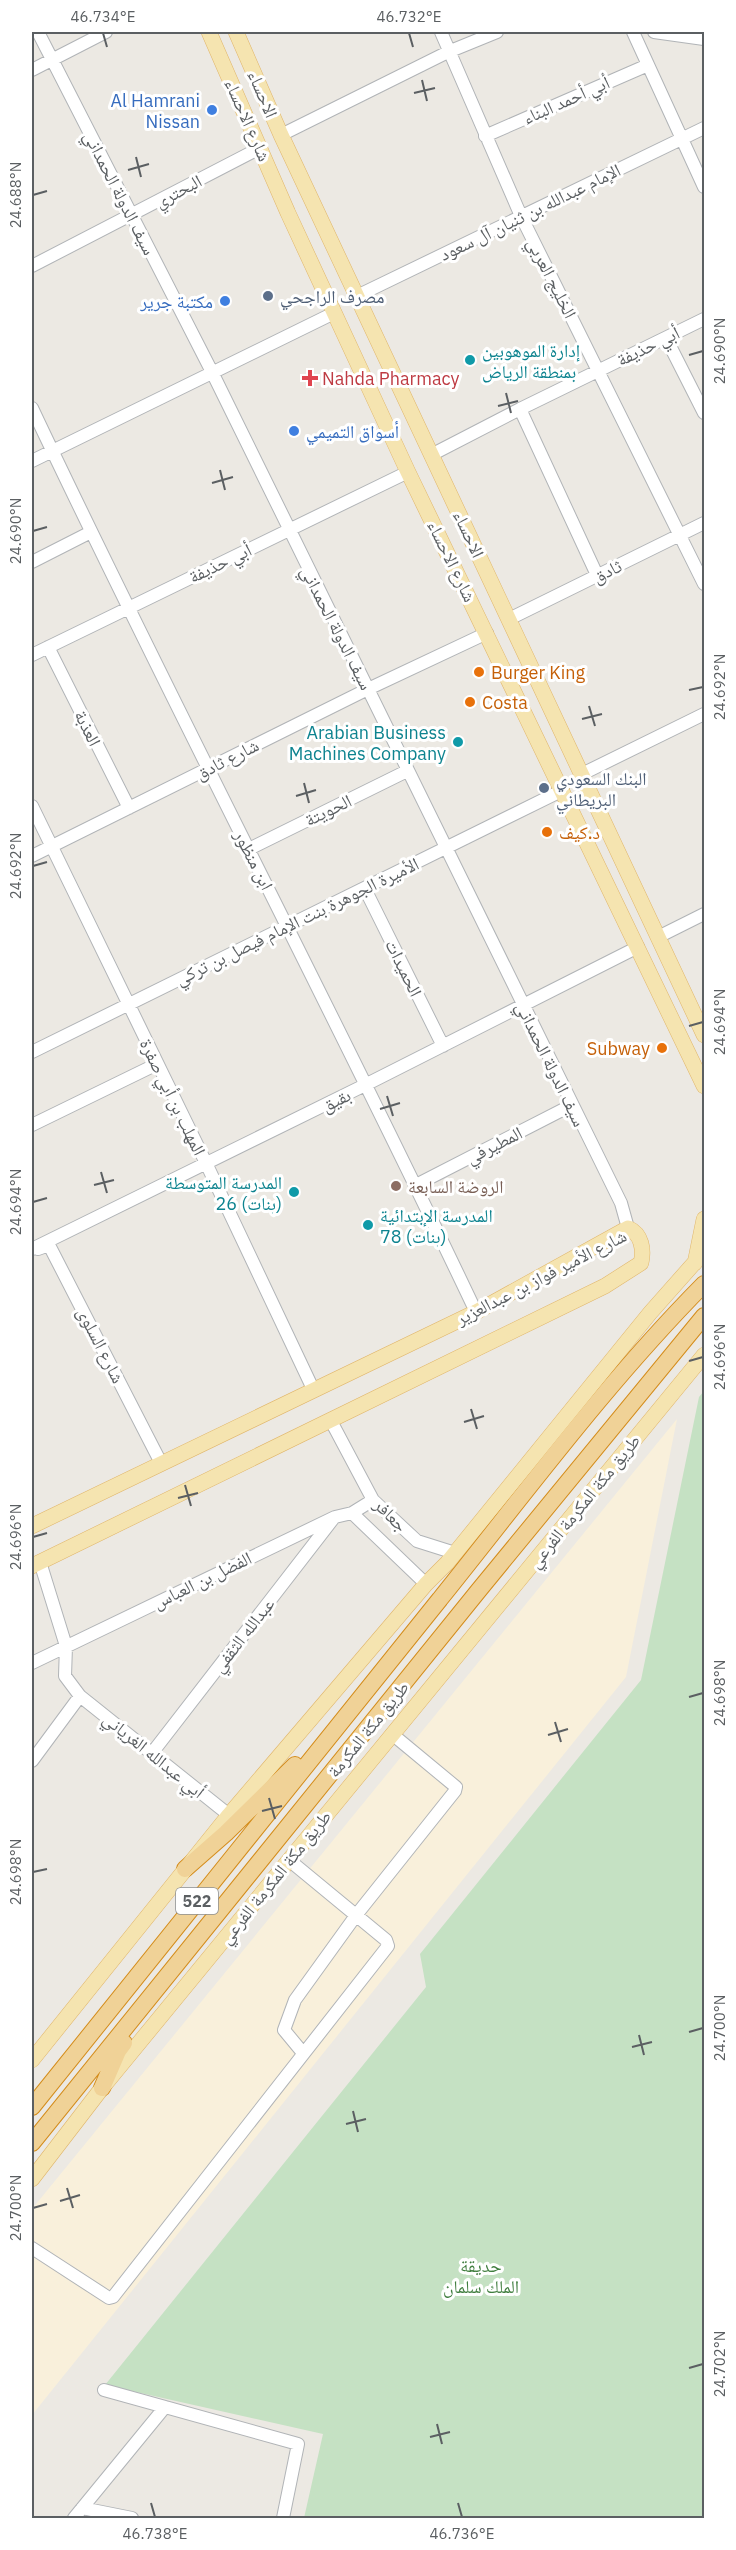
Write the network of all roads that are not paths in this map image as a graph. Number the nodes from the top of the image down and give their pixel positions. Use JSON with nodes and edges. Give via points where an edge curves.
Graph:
{"nodes":[{"id":1,"x":38,"y":32,"type":"edge"},
{"id":2,"x":106,"y":32,"type":"edge"},
{"id":3,"x":209,"y":32,"type":"edge"},
{"id":4,"x":236,"y":32,"type":"edge"},
{"id":5,"x":441,"y":32,"type":"edge"},
{"id":6,"x":497,"y":32,"type":"edge"},
{"id":7,"x":633,"y":32,"type":"edge"},
{"id":8,"x":654,"y":32,"type":"edge"},
{"id":9,"x":705,"y":39,"type":"edge"},
{"id":10,"x":448,"y":52,"type":"junction"},
{"id":11,"x":52,"y":60,"type":"junction"},
{"id":12,"x":648,"y":65,"type":"junction"},
{"id":13,"x":32,"y":70,"type":"edge"},
{"id":14,"x":705,"y":128,"type":"edge"},
{"id":15,"x":280,"y":135,"type":"junction"},
{"id":16,"x":485,"y":136,"type":"junction"},
{"id":17,"x":682,"y":138,"type":"junction"},
{"id":18,"x":260,"y":148,"type":"junction"},
{"id":19,"x":705,"y":187,"type":"edge"},
{"id":20,"x":132,"y":215,"type":"junction"},
{"id":21,"x":521,"y":216,"type":"junction"},
{"id":22,"x":32,"y":266,"type":"edge"},
{"id":23,"x":357,"y":296,"type":"junction"},
{"id":24,"x":334,"y":313,"type":"junction"},
{"id":25,"x":705,"y":319,"type":"edge"},
{"id":26,"x":666,"y":338,"type":"junction"},
{"id":27,"x":599,"y":370,"type":"junction"},
{"id":28,"x":212,"y":372,"type":"junction"},
{"id":29,"x":32,"y":408,"type":"edge"},
{"id":30,"x":520,"y":409,"type":"junction"},
{"id":31,"x":705,"y":413,"type":"edge"},
{"id":32,"x":52,"y":451,"type":"junction"},
{"id":33,"x":432,"y":455,"type":"junction"},
{"id":34,"x":32,"y":461,"type":"edge"},
{"id":35,"x":408,"y":472,"type":"junction"},
{"id":36,"x":705,"y":523,"type":"edge"},
{"id":37,"x":288,"y":530,"type":"junction"},
{"id":38,"x":91,"y":532,"type":"junction"},
{"id":39,"x":680,"y":535,"type":"junction"},
{"id":40,"x":32,"y":562,"type":"edge"},
{"id":41,"x":597,"y":575,"type":"junction"},
{"id":42,"x":705,"y":584,"type":"edge"},
{"id":43,"x":128,"y":608,"type":"junction"},
{"id":44,"x":509,"y":620,"type":"junction"},
{"id":45,"x":488,"y":633,"type":"junction"},
{"id":46,"x":48,"y":647,"type":"junction"},
{"id":47,"x":32,"y":656,"type":"edge"},
{"id":48,"x":368,"y":688,"type":"junction"},
{"id":49,"x":705,"y":714,"type":"edge"},
{"id":50,"x":208,"y":768,"type":"junction"},
{"id":51,"x":407,"y":771,"type":"junction"},
{"id":52,"x":582,"y":774,"type":"junction"},
{"id":53,"x":562,"y":790,"type":"junction"},
{"id":54,"x":32,"y":806,"type":"edge"},
{"id":55,"x":129,"y":808,"type":"junction"},
{"id":56,"x":51,"y":846,"type":"junction"},
{"id":57,"x":446,"y":848,"type":"junction"},
{"id":58,"x":249,"y":849,"type":"junction"},
{"id":59,"x":32,"y":856,"type":"edge"},
{"id":60,"x":364,"y":889,"type":"junction"},
{"id":61,"x":705,"y":914,"type":"edge"},
{"id":62,"x":287,"y":926,"type":"junction"},
{"id":63,"x":658,"y":937,"type":"junction"},
{"id":64,"x":638,"y":947,"type":"junction"},
{"id":65,"x":127,"y":1004,"type":"junction"},
{"id":66,"x":522,"y":1005,"type":"junction"},
{"id":67,"x":705,"y":1035,"type":"edge"},
{"id":68,"x":442,"y":1046,"type":"junction"},
{"id":69,"x":32,"y":1052,"type":"edge"},
{"id":70,"x":157,"y":1064,"type":"junction"},
{"id":71,"x":365,"y":1085,"type":"junction"},
{"id":72,"x":705,"y":1086,"type":"edge"},
{"id":73,"x":572,"y":1105,"type":"junction"},
{"id":74,"x":32,"y":1125,"type":"edge"},
{"id":75,"x":206,"y":1163,"type":"junction"},
{"id":76,"x":416,"y":1185,"type":"junction"},
{"id":77,"x":705,"y":1219,"type":"edge"},
{"id":78,"x":628,"y":1228,"type":"junction"},
{"id":79,"x":32,"y":1250,"type":"edge"},
{"id":80,"x":700,"y":1258,"type":"edge"},
{"id":81,"x":705,"y":1279,"type":"edge"},
{"id":82,"x":678,"y":1281,"type":"junction"},
{"id":83,"x":705,"y":1284,"type":"edge"},
{"id":84,"x":476,"y":1312,"type":"junction"},
{"id":85,"x":705,"y":1316,"type":"edge"},
{"id":86,"x":705,"y":1355,"type":"edge"},
{"id":87,"x":313,"y":1389,"type":"junction"},
{"id":88,"x":331,"y":1420,"type":"junction"},
{"id":89,"x":161,"y":1463,"type":"junction"},
{"id":90,"x":373,"y":1500,"type":"junction"},
{"id":91,"x":352,"y":1513,"type":"junction"},
{"id":92,"x":335,"y":1517,"type":"junction"},
{"id":93,"x":32,"y":1526,"type":"edge"},
{"id":94,"x":455,"y":1553,"type":"junction"},
{"id":95,"x":36,"y":1564,"type":"edge"},
{"id":96,"x":426,"y":1584,"type":"junction"},
{"id":97,"x":66,"y":1646,"type":"junction"},
{"id":98,"x":32,"y":1663,"type":"edge"},
{"id":99,"x":80,"y":1696,"type":"junction"},
{"id":100,"x":363,"y":1696,"type":"junction"},
{"id":101,"x":392,"y":1734,"type":"junction"},
{"id":102,"x":152,"y":1753,"type":"junction"},
{"id":103,"x":32,"y":1761,"type":"edge"},
{"id":104,"x":229,"y":1815,"type":"junction"},
{"id":105,"x":289,"y":1860,"type":"junction"},
{"id":106,"x":185,"y":1869,"type":"junction"},
{"id":107,"x":255,"y":1870,"type":"junction"},
{"id":108,"x":357,"y":1914,"type":"junction"},
{"id":109,"x":303,"y":2053,"type":"junction"},
{"id":110,"x":32,"y":2060,"type":"edge"},
{"id":111,"x":102,"y":2088,"type":"junction"},
{"id":112,"x":32,"y":2107,"type":"edge"},
{"id":113,"x":32,"y":2143,"type":"edge"},
{"id":114,"x":32,"y":2179,"type":"edge"},
{"id":115,"x":32,"y":2248,"type":"edge"},
{"id":116,"x":105,"y":2390,"type":"dead end"},
{"id":117,"x":165,"y":2407,"type":"junction"},
{"id":118,"x":82,"y":2508,"type":"junction"},
{"id":119,"x":74,"y":2518,"type":"edge"},
{"id":120,"x":132,"y":2518,"type":"edge"},
{"id":121,"x":283,"y":2518,"type":"edge"}],
"edges":[{"from":1,"to":11,"type":"street","name":"سيف الدولة الحمداني"},
{"from":2,"to":11,"type":"street"},
{"from":3,"to":18,"type":"main road","name":"شارع الاحساء"},
{"from":4,"to":15,"type":"main road","name":"الاحساء"},
{"from":5,"to":10,"type":"street","name":"الخليج العربي"},
{"from":6,"to":10,"type":"street"},
{"from":7,"to":12,"type":"street"},
{"from":8,"to":9,"type":"street"},
{"from":10,"to":15,"type":"street"},
{"from":10,"to":16,"type":"street","name":"الخليج العربي"},
{"from":11,"to":13,"type":"street"},
{"from":11,"to":20,"type":"street","name":"سيف الدولة الحمداني"},
{"from":12,"to":16,"type":"street","name":"أبي أحمد البناء"},
{"from":12,"to":17,"type":"street"},
{"from":14,"to":17,"type":"street","name":"الإمام عبدالله بن ثنيان آل سعود"},
{"from":15,"to":23,"type":"main road","name":"الاحساء"},
{"from":16,"to":21,"type":"street","name":"الخليج العربي"},
{"from":17,"to":19,"type":"street"},
{"from":17,"to":21,"type":"street","name":"الإمام عبدالله بن ثنيان آل سعود"},
{"from":18,"to":20,"type":"street","name":"البحتري"},
{"from":18,"to":24,"type":"main road","name":"شارع الاحساء"},
{"from":20,"to":22,"type":"street","name":"البحتري"},
{"from":20,"to":28,"type":"street","name":"سيف الدولة الحمداني"},
{"from":21,"to":23,"type":"street","name":"الإمام عبدالله بن ثنيان آل سعود"},
{"from":21,"to":27,"type":"street","name":"الخليج العربي"},
{"from":23,"to":33,"type":"main road","name":"الاحساء"},
{"from":24,"to":28,"type":"street"},
{"from":24,"to":35,"type":"main road","name":"شارع الاحساء"},
{"from":25,"to":26,"type":"street","name":"أبي حذيفة"},
{"from":26,"to":27,"type":"street","name":"أبي حذيفة"},
{"from":26,"to":31,"type":"street"},
{"from":27,"to":30,"type":"street","name":"أبي حذيفة"},
{"from":27,"to":39,"type":"street","name":"الخليج العربي"},
{"from":28,"to":32,"type":"street"},
{"from":28,"to":37,"type":"street","name":"سيف الدولة الحمداني"},
{"from":29,"to":32,"type":"street","name":"ابن منظور"},
{"from":30,"to":33,"type":"street","name":"أبي حذيفة"},
{"from":30,"to":41,"type":"street"},
{"from":32,"to":34,"type":"street"},
{"from":32,"to":38,"type":"street","name":"ابن منظور"},
{"from":33,"to":44,"type":"main road","name":"الاحساء"},
{"from":35,"to":37,"type":"street","name":"أبي حذيفة"},
{"from":35,"to":45,"type":"main road","name":"شارع الاحساء"},
{"from":36,"to":39,"type":"street","name":"ثادق"},
{"from":37,"to":43,"type":"street","name":"أبي حذيفة"},
{"from":37,"to":48,"type":"street","name":"سيف الدولة الحمداني"},
{"from":38,"to":40,"type":"street"},
{"from":38,"to":43,"type":"street","name":"ابن منظور"},
{"from":39,"to":41,"type":"street","name":"ثادق"},
{"from":39,"to":42,"type":"street","name":"الخليج العربي"},
{"from":41,"to":44,"type":"street","name":"ثادق"},
{"from":43,"to":46,"type":"street","name":"أبي حذيفة"},
{"from":43,"to":50,"type":"street","name":"ابن منظور"},
{"from":44,"to":52,"type":"main road","name":"الاحساء"},
{"from":45,"to":48,"type":"street","name":"شارع ثادق"},
{"from":45,"to":53,"type":"main road","name":"شارع الاحساء"},
{"from":46,"to":47,"type":"street","name":"أبي حذيفة"},
{"from":46,"to":55,"type":"street","name":"العذبة"},
{"from":48,"to":50,"type":"street","name":"شارع ثادق"},
{"from":48,"to":51,"type":"street","name":"سيف الدولة الحمداني"},
{"from":49,"to":52,"type":"street"},
{"from":50,"to":55,"type":"street","name":"شارع ثادق"},
{"from":50,"to":58,"type":"street","name":"ابن منظور"},
{"from":51,"to":57,"type":"street","name":"سيف الدولة الحمداني"},
{"from":51,"to":58,"type":"street","name":"الحويتة"},
{"from":52,"to":63,"type":"main road","name":"الاحساء"},
{"from":53,"to":57,"type":"street","name":"الأميرة الجوهرة بنت الإمام فيصل بن تركي"},
{"from":53,"to":64,"type":"main road","name":"شارع الاحساء"},
{"from":54,"to":56,"type":"street","name":"المهلب بن أبي صفرة"},
{"from":55,"to":56,"type":"street","name":"شارع ثادق"},
{"from":56,"to":59,"type":"street","name":"شارع ثادق"},
{"from":56,"to":65,"type":"street","name":"المهلب بن أبي صفرة"},
{"from":57,"to":60,"type":"street","name":"الأميرة الجوهرة بنت الإمام فيصل بن تركي"},
{"from":57,"to":66,"type":"street","name":"سيف الدولة الحمداني"},
{"from":58,"to":62,"type":"street","name":"ابن منظور"},
{"from":60,"to":62,"type":"street","name":"الأميرة الجوهرة بنت الإمام فيصل بن تركي"},
{"from":60,"to":68,"type":"street","name":"الحميدات"},
{"from":61,"to":63,"type":"street"},
{"from":62,"to":65,"type":"street","name":"الأميرة الجوهرة بنت الإمام فيصل بن تركي"},
{"from":62,"to":71,"type":"street","name":"ابن منظور"},
{"from":63,"to":67,"type":"main road","name":"الاحساء"},
{"from":64,"to":66,"type":"street","name":"بقيق"},
{"from":64,"to":72,"type":"main road","name":"شارع الاحساء"},
{"from":65,"to":69,"type":"street","name":"الأميرة الجوهرة بنت الإمام فيصل بن تركي"},
{"from":65,"to":70,"type":"street","name":"المهلب بن أبي صفرة"},
{"from":66,"to":68,"type":"street","name":"بقيق"},
{"from":66,"to":73,"type":"street","name":"سيف الدولة الحمداني"},
{"from":68,"to":71,"type":"street","name":"بقيق"},
{"from":70,"to":74,"type":"street"},
{"from":70,"to":75,"type":"street","name":"المهلب بن أبي صفرة"},
{"from":71,"to":75,"type":"street","name":"بقيق"},
{"from":71,"to":76,"type":"street","name":"ابن منظور"},
{"from":73,"to":76,"type":"street","name":"المطيرفي"},
{"from":73,"to":78,"type":"street","name":"سيف الدولة الحمداني","via":[[621,1203]]},
{"from":75,"to":79,"type":"street","name":"بقيق"},
{"from":75,"to":87,"type":"street","name":"المهلب بن أبي صفرة"},
{"from":76,"to":84,"type":"street","name":"ابن منظور"},
{"from":77,"to":80,"type":"main road"},
{"from":78,"to":84,"type":"main road","name":"شارع الأمير فواز بن عبدالعزير"},
{"from":78,"to":88,"type":"main road","name":"شارع الأمير فواز بن عبدالعزير","via":[[638,1237],[643,1254],[641,1263],[604,1286]]},
{"from":79,"to":89,"type":"street","name":"شارع السلوى","via":[[50,1245]]},
{"from":80,"to":82,"type":"main road"},
{"from":81,"to":82,"type":"main road","via":[[700,1275]]},
{"from":82,"to":94,"type":"main road"},
{"from":83,"to":100,"type":"highway","name":"طريق مكة المكرمة","number":"522","via":[[575,1428]]},
{"from":84,"to":87,"type":"main road","name":"شارع الأمير فواز بن عبدالعزير"},
{"from":85,"to":107,"type":"highway","name":"طريق مكة المكرمة","number":"522"},
{"from":86,"to":101,"type":"main road","name":"طريق مكة المكرمة الفرعي"},
{"from":87,"to":89,"type":"main road","name":"شارع الأمير فواز بن عبدالعزير"},
{"from":88,"to":90,"type":"street","name":"جعافر"},
{"from":88,"to":95,"type":"main road","name":"شارع الأمير فواز بن عبدالعزير"},
{"from":89,"to":93,"type":"main road","name":"شارع الأمير فواز بن عبدالعزير"},
{"from":90,"to":91,"type":"street","name":"الفضل بن العباس"},
{"from":90,"to":94,"type":"street","name":"جعافر","via":[[417,1541]]},
{"from":91,"to":92,"type":"street","name":"الفضل بن العباس"},
{"from":91,"to":96,"type":"street"},
{"from":92,"to":97,"type":"street","name":"الفضل بن العباس"},
{"from":92,"to":102,"type":"street","name":"عبدالله الثقفي"},
{"from":94,"to":96,"type":"main road"},
{"from":95,"to":97,"type":"street"},
{"from":96,"to":104,"type":"main road"},
{"from":97,"to":98,"type":"street","name":"الفضل بن العباس"},
{"from":97,"to":99,"type":"street","via":[[65,1676]]},
{"from":99,"to":102,"type":"street","name":"أبي عبدالله الغرياني"},
{"from":99,"to":103,"type":"street"},
{"from":100,"to":106,"type":"highway"},
{"from":100,"to":112,"type":"highway","name":"طريق مكة المكرمة","number":"522"},
{"from":101,"to":105,"type":"main road","name":"طريق مكة المكرمة الفرعي"},
{"from":101,"to":108,"type":"street","via":[[456,1787]]},
{"from":102,"to":104,"type":"street","name":"أبي عبدالله الغرياني"},
{"from":104,"to":106,"type":"main road"},
{"from":105,"to":108,"type":"street"},
{"from":105,"to":111,"type":"main road","name":"طريق مكة المكرمة الفرعي"},
{"from":106,"to":110,"type":"main road"},
{"from":107,"to":111,"type":"highway","via":[[118,2051]]},
{"from":107,"to":113,"type":"highway","name":"طريق مكة المكرمة","number":"522"},
{"from":108,"to":109,"type":"street","via":[[295,2000],[284,2030]]},
{"from":108,"to":109,"type":"street","via":[[388,1946]]},
{"from":109,"to":115,"type":"street","via":[[113,2297]]},
{"from":111,"to":114,"type":"main road","name":"طريق مكة المكرمة الفرعي"},
{"from":116,"to":117,"type":"street"},
{"from":117,"to":118,"type":"street"},
{"from":117,"to":121,"type":"street","via":[[298,2444]]},
{"from":118,"to":119,"type":"street"},
{"from":118,"to":120,"type":"street"}]}
